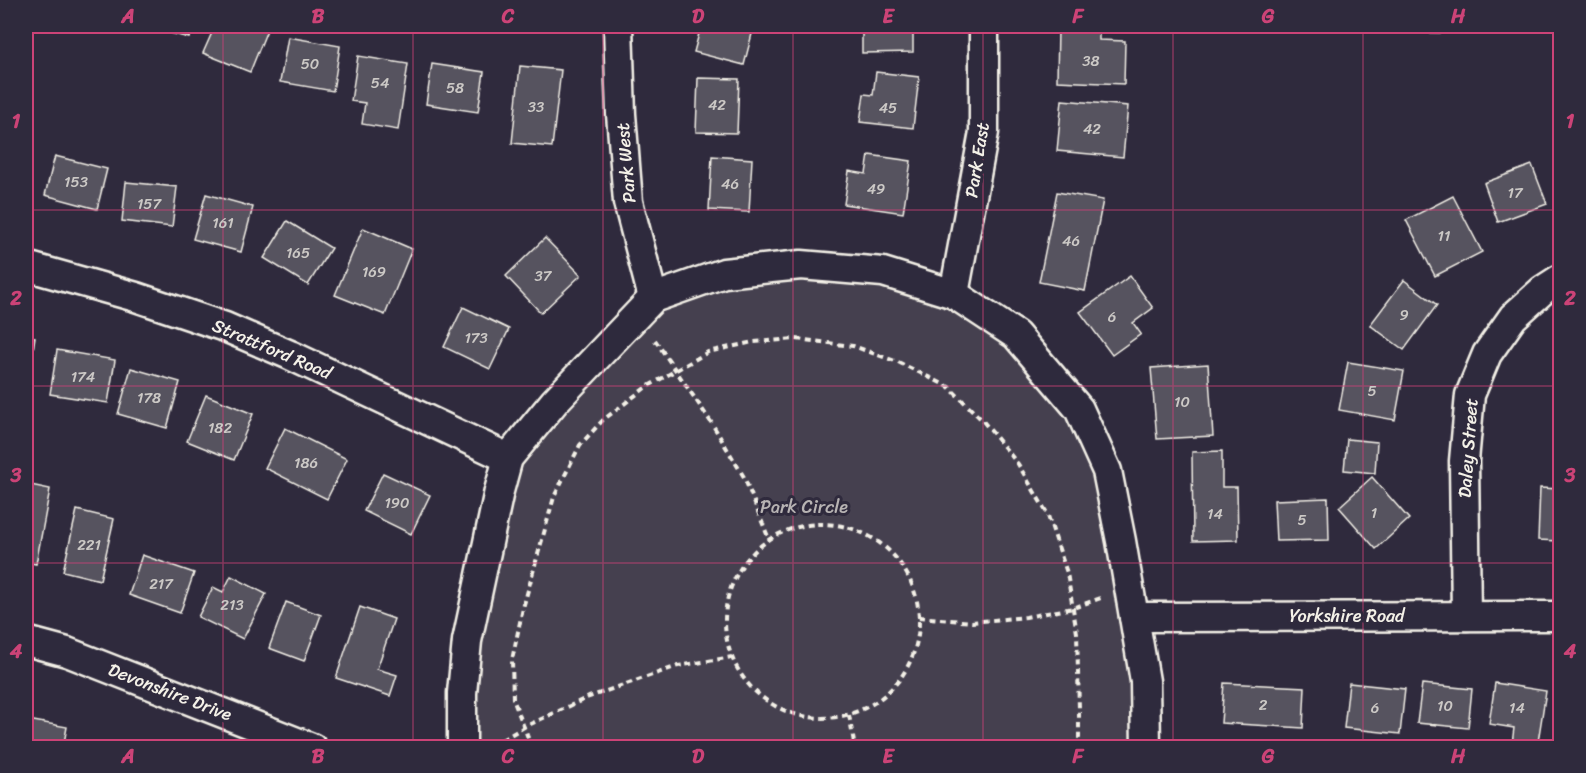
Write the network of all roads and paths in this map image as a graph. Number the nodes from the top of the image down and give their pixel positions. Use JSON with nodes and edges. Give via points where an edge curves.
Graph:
{"nodes":[{"id":1,"x":618,"y":26,"type":"edge"},
{"id":2,"x":984,"y":26,"type":"edge"},
{"id":3,"x":26,"y":266,"type":"edge"},
{"id":4,"x":1560,"y":279,"type":"edge"},
{"id":5,"x":954,"y":294,"type":"junction"},
{"id":6,"x":645,"y":306,"type":"junction"},
{"id":7,"x":675,"y":370,"type":"junction"},
{"id":8,"x":508,"y":458,"type":"junction"},
{"id":9,"x":769,"y":539,"type":"junction"},
{"id":10,"x":1129,"y":588,"type":"junction"},
{"id":11,"x":1073,"y":608,"type":"junction"},
{"id":12,"x":1466,"y":616,"type":"junction"},
{"id":13,"x":1560,"y":616,"type":"edge"},
{"id":14,"x":919,"y":617,"type":"junction"},
{"id":15,"x":1134,"y":617,"type":"junction"},
{"id":16,"x":26,"y":641,"type":"edge"},
{"id":17,"x":732,"y":657,"type":"junction"},
{"id":18,"x":849,"y":715,"type":"junction"},
{"id":19,"x":524,"y":727,"type":"junction"},
{"id":20,"x":312,"y":747,"type":"edge"},
{"id":21,"x":462,"y":747,"type":"edge"},
{"id":22,"x":486,"y":747,"type":"edge"},
{"id":23,"x":532,"y":747,"type":"edge"},
{"id":24,"x":855,"y":747,"type":"edge"},
{"id":25,"x":1079,"y":747,"type":"edge"},
{"id":26,"x":1146,"y":747,"type":"edge"}],
"edges":[{"from":1,"to":6,"type":"street","name":"Park West","via":[[628,202]]},
{"from":2,"to":5,"type":"street","name":"Park East","via":[[984,132]]},
{"from":3,"to":8,"type":"street","name":"Strattford Road","via":[[225,327]]},
{"from":4,"to":12,"type":"street","name":"Daley Street","via":[[1513,317],[1487,354],[1470,395],[1464,461]]},
{"from":5,"to":6,"type":"street","via":[[883,272],[801,265],[724,273]]},
{"from":5,"to":10,"type":"street","via":[[1016,335],[1079,410],[1107,471]]},
{"from":6,"to":7,"type":"path"},
{"from":6,"to":8,"type":"street","via":[[555,401]]},
{"from":7,"to":9,"type":"path","via":[[744,477]]},
{"from":7,"to":11,"type":"path","via":[[708,352],[753,342],[796,339],[853,346],[949,387],[1017,464],[1047,513],[1067,573]]},
{"from":7,"to":19,"type":"path","via":[[603,420],[580,445],[554,497],[512,660],[513,699]]},
{"from":8,"to":21,"type":"street","via":[[467,641]]},
{"from":9,"to":14,"type":"path","via":[[799,526],[832,524],[864,532],[891,552],[910,578]]},
{"from":9,"to":17,"type":"path","via":[[746,559],[730,587],[724,618]]},
{"from":10,"to":11,"type":"path"},
{"from":10,"to":15,"type":"street"},
{"from":11,"to":14,"type":"path","via":[[972,622]]},
{"from":11,"to":25,"type":"path"},
{"from":12,"to":13,"type":"street","name":"Yorkshire Road"},
{"from":12,"to":15,"type":"street","name":"Yorkshire Road"},
{"from":14,"to":18,"type":"path","via":[[918,643],[906,673],[884,697]]},
{"from":15,"to":26,"type":"street","via":[[1145,681]]},
{"from":16,"to":20,"type":"street","name":"Devonshire Drive","via":[[67,652]]},
{"from":17,"to":18,"type":"path","via":[[742,678],[764,701],[793,715],[825,719]]},
{"from":17,"to":19,"type":"path","via":[[678,666],[589,698]]},
{"from":18,"to":24,"type":"path"},
{"from":19,"to":22,"type":"path"},
{"from":19,"to":23,"type":"path"}]}
